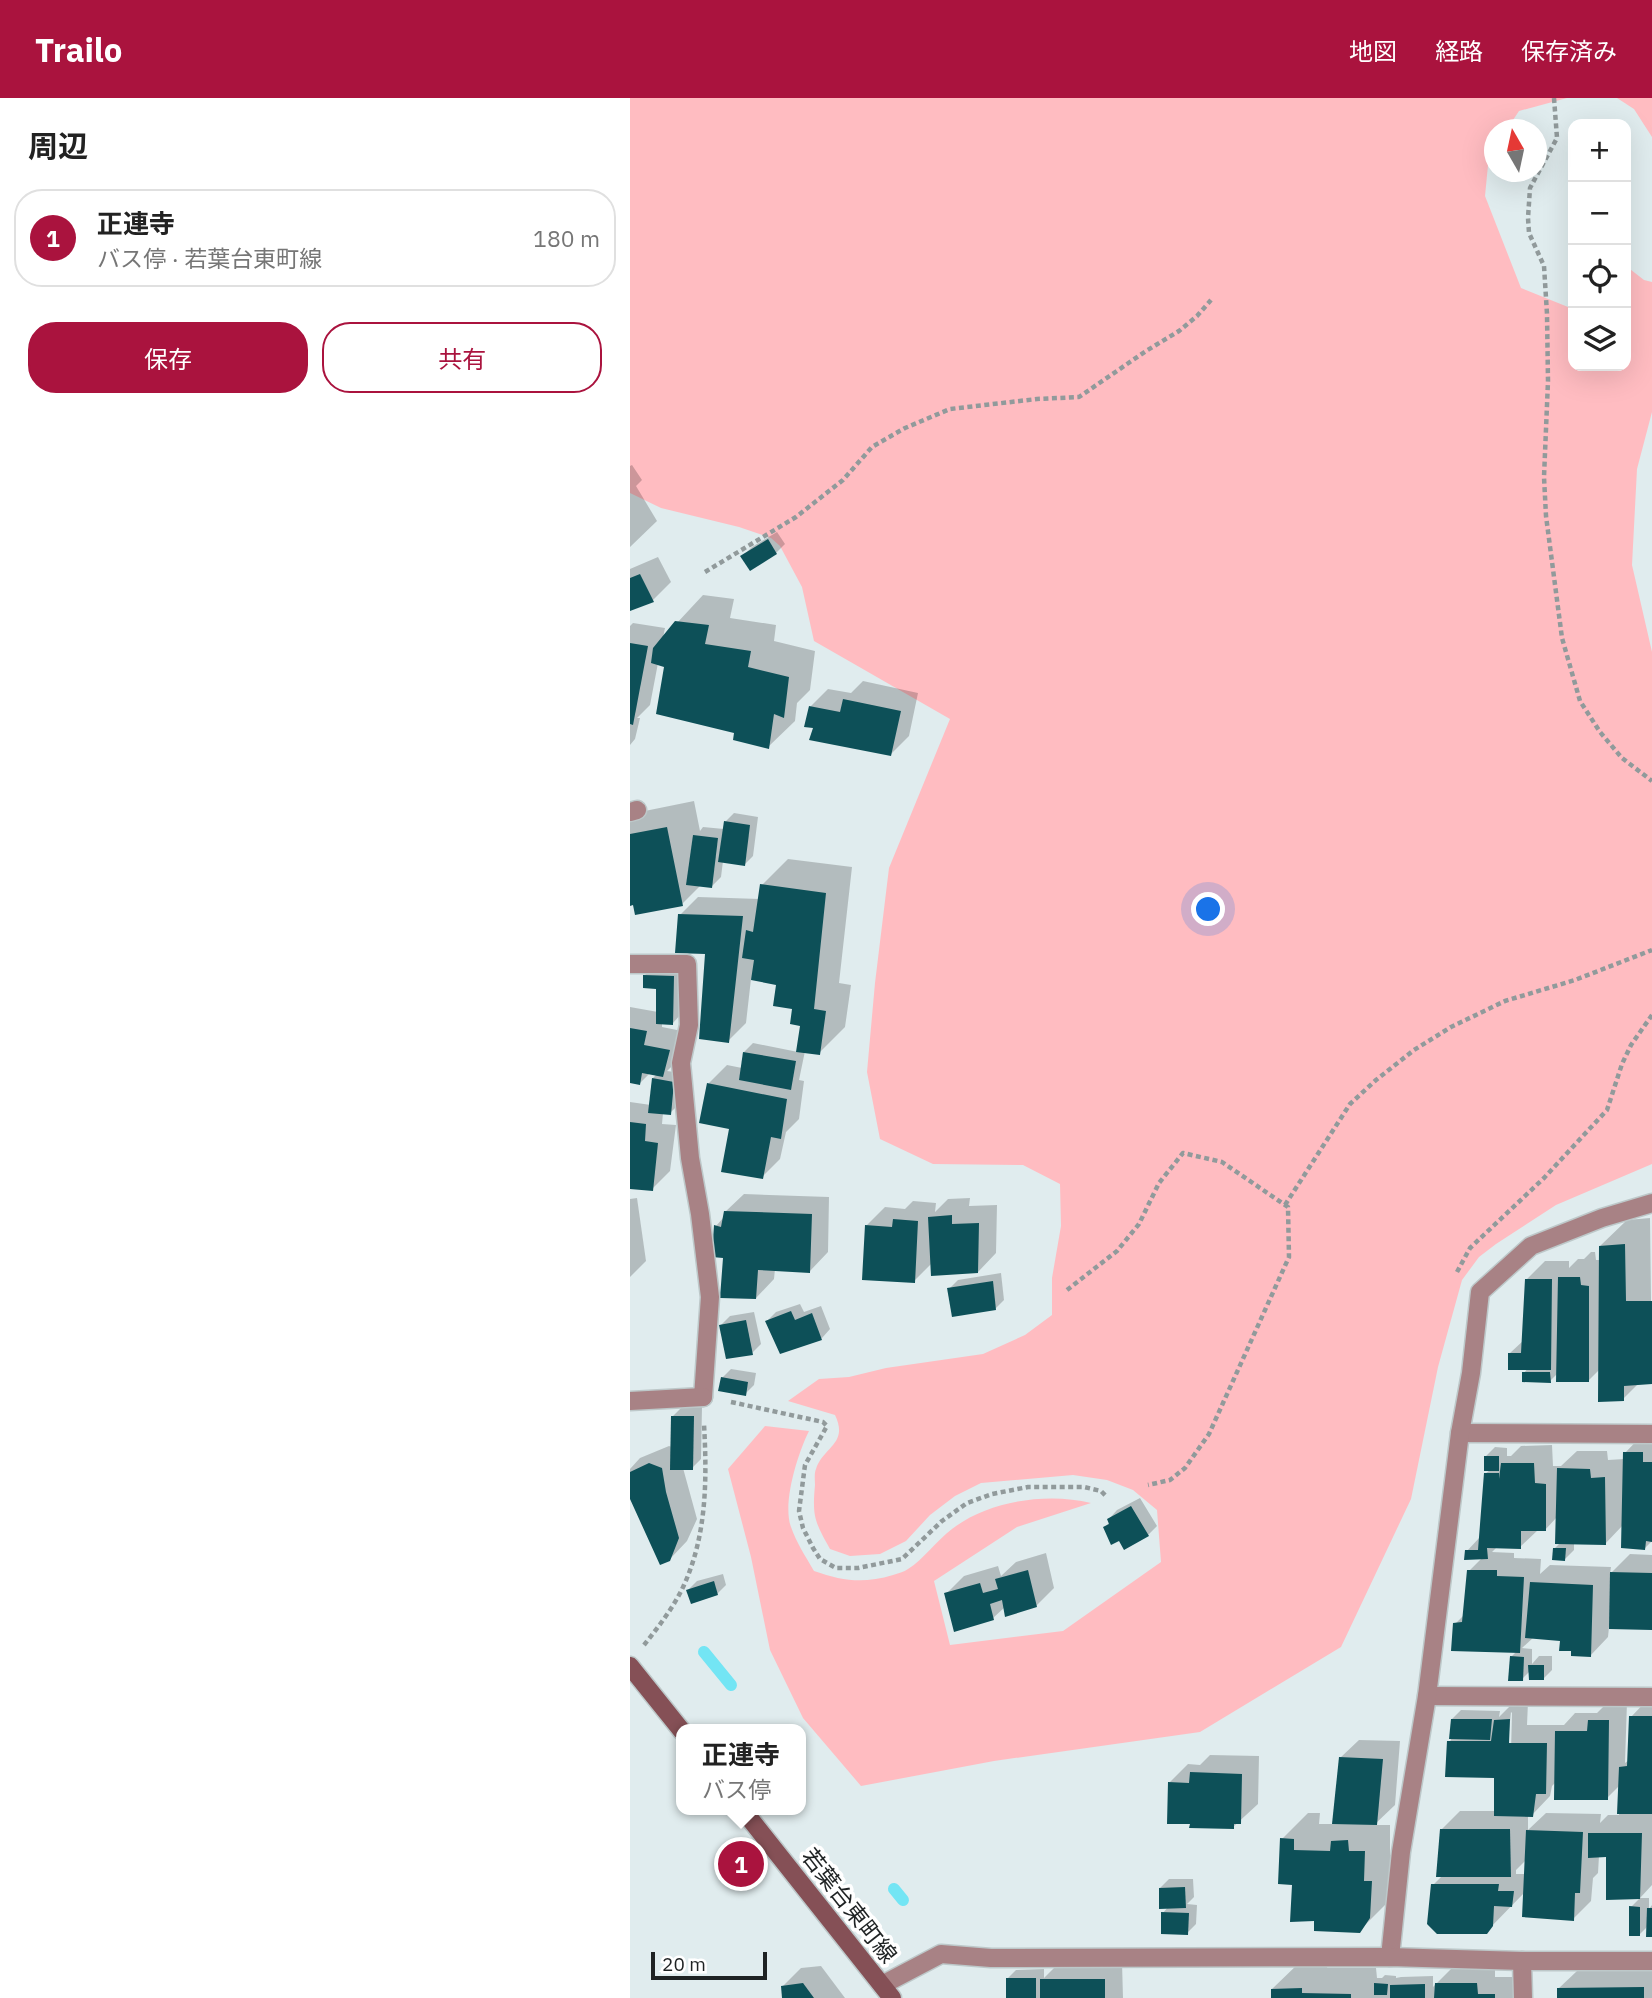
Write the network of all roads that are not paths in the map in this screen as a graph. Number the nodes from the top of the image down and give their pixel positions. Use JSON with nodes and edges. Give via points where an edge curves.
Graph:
{"nodes":[{"id":1,"x":630,"y":964,"type":"edge"},
{"id":2,"x":1652,"y":1203,"type":"edge"},
{"id":3,"x":630,"y":1401,"type":"edge"},
{"id":4,"x":1460,"y":1433,"type":"junction"},
{"id":5,"x":1652,"y":1434,"type":"edge"},
{"id":6,"x":634,"y":1660,"type":"edge"},
{"id":7,"x":1427,"y":1696,"type":"junction"},
{"id":8,"x":1652,"y":1697,"type":"edge"},
{"id":9,"x":676,"y":1724,"type":"edge"},
{"id":10,"x":747,"y":1815,"type":"edge"},
{"id":11,"x":1391,"y":1957,"type":"junction"},
{"id":12,"x":1522,"y":1961,"type":"junction"},
{"id":13,"x":1652,"y":1961,"type":"edge"},
{"id":14,"x":887,"y":1992,"type":"edge"},
{"id":15,"x":1522,"y":1998,"type":"edge"}],
"edges":[{"from":1,"to":3,"type":"street","via":[[687,964],[689,1025],[681,1063],[710,1297],[704,1397]]},
{"from":2,"to":4,"type":"street","via":[[1602,1217],[1531,1246],[1480,1292]]},
{"from":4,"to":5,"type":"street"},
{"from":4,"to":7,"type":"street"},
{"from":6,"to":9,"type":"main road"},
{"from":7,"to":8,"type":"street"},
{"from":7,"to":11,"type":"street","via":[[1401,1852]]},
{"from":10,"to":14,"type":"main road","name":"若葉台東町線"},
{"from":11,"to":12,"type":"street"},
{"from":11,"to":14,"type":"street","via":[[991,1958],[941,1954]]},
{"from":12,"to":13,"type":"street"},
{"from":12,"to":15,"type":"street"}]}
